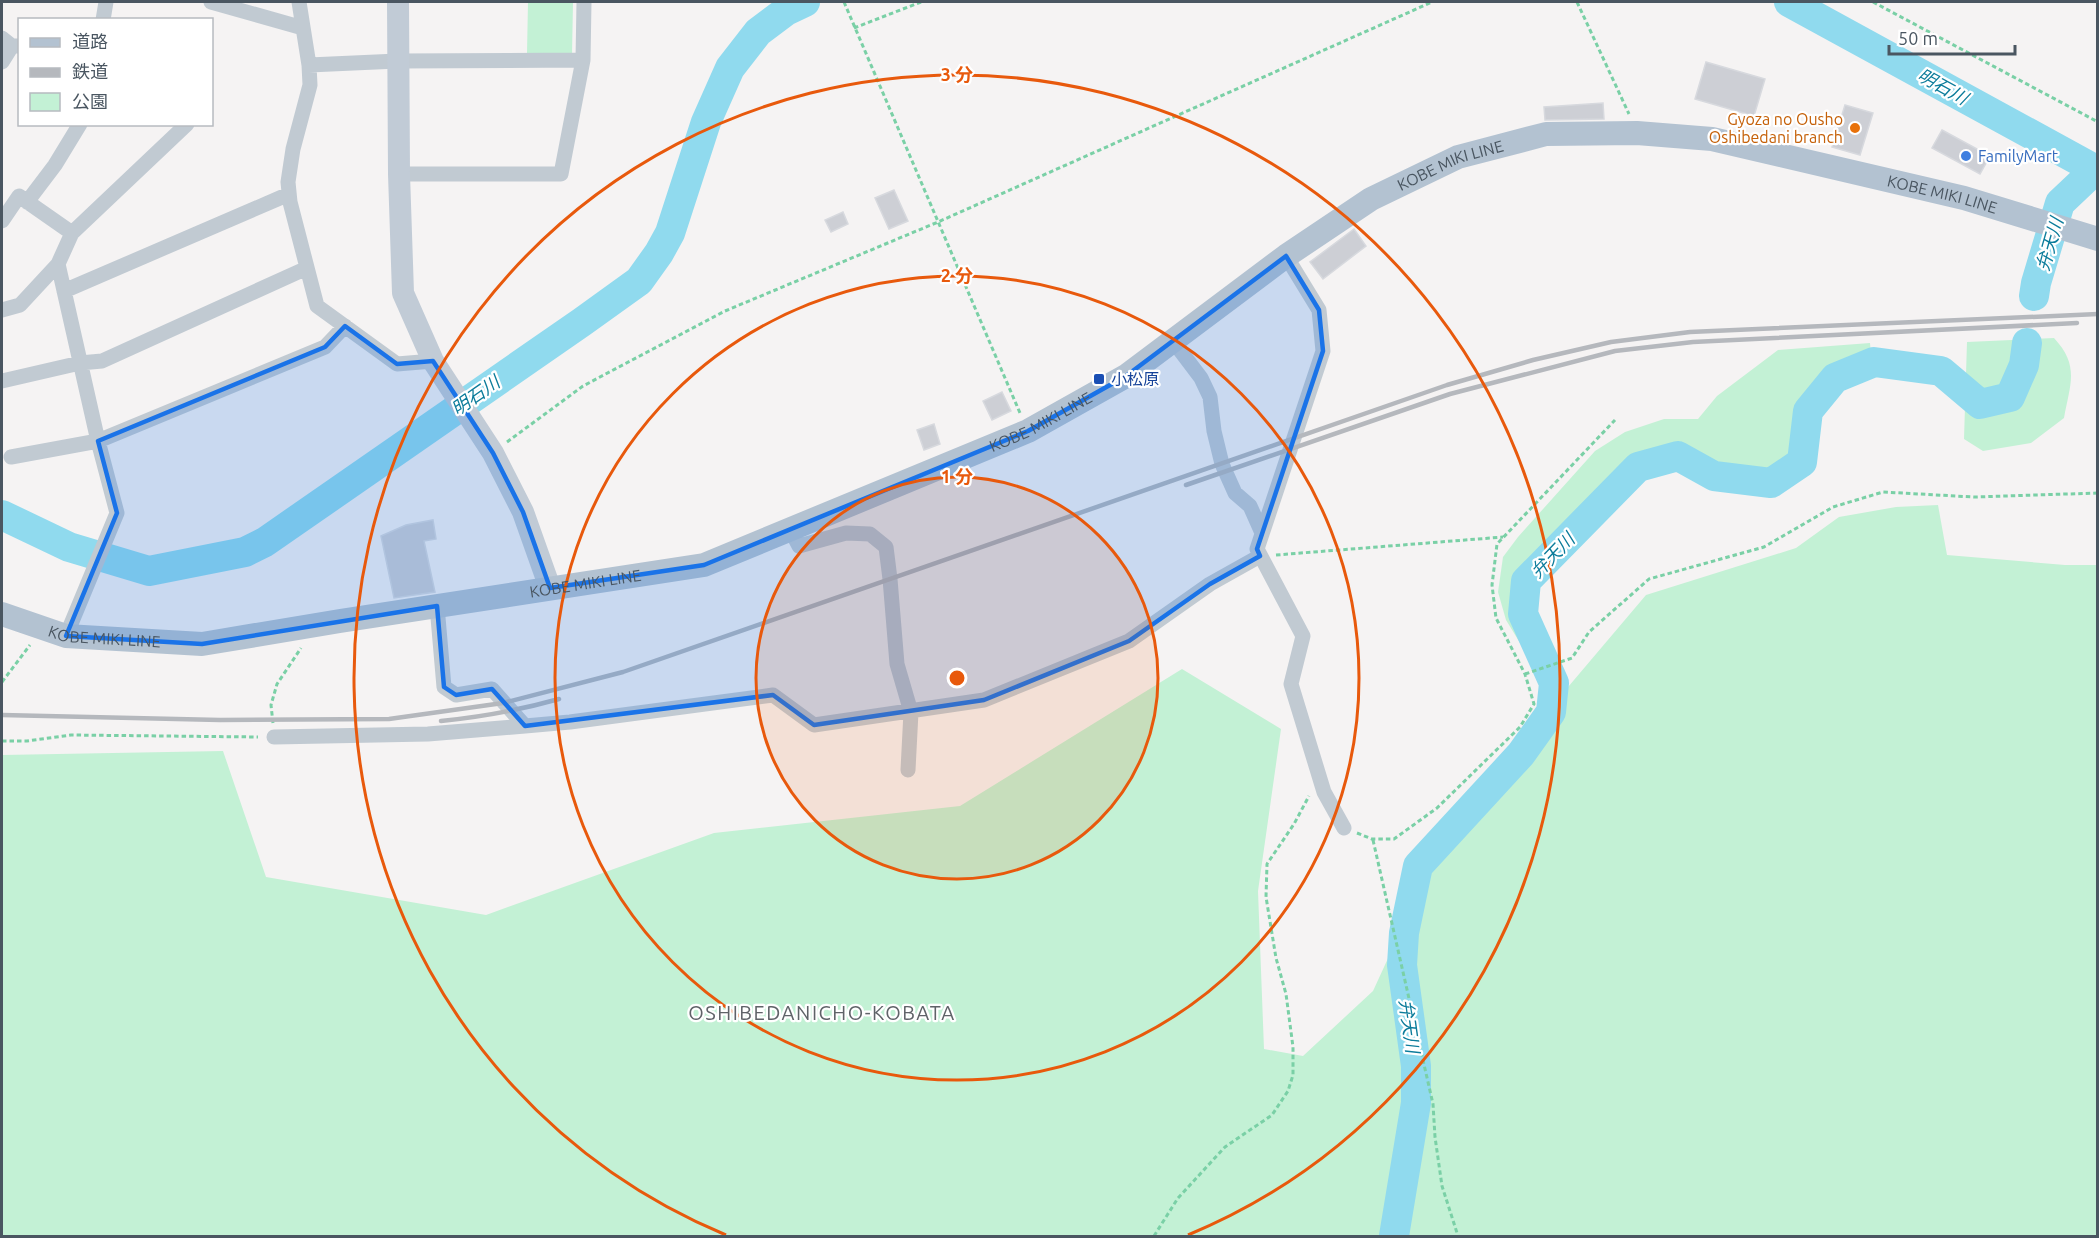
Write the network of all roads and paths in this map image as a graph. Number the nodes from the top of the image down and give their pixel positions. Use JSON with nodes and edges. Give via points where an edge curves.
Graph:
{"nodes":[{"id":1,"x":106,"y":2,"type":"edge"},
{"id":2,"x":211,"y":2,"type":"edge"},
{"id":3,"x":299,"y":2,"type":"edge"},
{"id":4,"x":398,"y":2,"type":"edge"},
{"id":5,"x":584,"y":2,"type":"edge"},
{"id":6,"x":844,"y":2,"type":"edge"},
{"id":7,"x":921,"y":2,"type":"edge"},
{"id":8,"x":1432,"y":2,"type":"edge"},
{"id":9,"x":1577,"y":2,"type":"edge"},
{"id":10,"x":1873,"y":2,"type":"edge"},
{"id":11,"x":103,"y":18,"type":"edge"},
{"id":12,"x":303,"y":28,"type":"junction"},
{"id":13,"x":854,"y":28,"type":"junction"},
{"id":14,"x":11,"y":44,"type":"edge"},
{"id":15,"x":583,"y":60,"type":"junction"},
{"id":16,"x":398,"y":61,"type":"junction"},
{"id":17,"x":2,"y":62,"type":"edge"},
{"id":18,"x":309,"y":65,"type":"junction"},
{"id":19,"x":2097,"y":122,"type":"edge"},
{"id":20,"x":79,"y":126,"type":"edge"},
{"id":21,"x":185,"y":126,"type":"edge"},
{"id":22,"x":1637,"y":133,"type":"junction"},
{"id":23,"x":399,"y":174,"type":"junction"},
{"id":24,"x":290,"y":194,"type":"junction"},
{"id":25,"x":27,"y":202,"type":"junction"},
{"id":26,"x":2,"y":221,"type":"edge"},
{"id":27,"x":938,"y":222,"type":"junction"},
{"id":28,"x":72,"y":233,"type":"junction"},
{"id":29,"x":2097,"y":238,"type":"edge"},
{"id":30,"x":1286,"y":256,"type":"junction"},
{"id":31,"x":58,"y":264,"type":"junction"},
{"id":32,"x":307,"y":268,"type":"junction"},
{"id":33,"x":64,"y":291,"type":"junction"},
{"id":34,"x":2,"y":310,"type":"edge"},
{"id":35,"x":345,"y":326,"type":"junction"},
{"id":36,"x":1173,"y":341,"type":"junction"},
{"id":37,"x":433,"y":361,"type":"junction"},
{"id":38,"x":80,"y":363,"type":"junction"},
{"id":39,"x":2,"y":381,"type":"edge"},
{"id":40,"x":1615,"y":420,"type":"dead end"},
{"id":41,"x":1028,"y":431,"type":"junction"},
{"id":42,"x":98,"y":441,"type":"junction"},
{"id":43,"x":493,"y":453,"type":"junction"},
{"id":44,"x":10,"y":457,"type":"dead end"},
{"id":45,"x":2097,"y":493,"type":"edge"},
{"id":46,"x":790,"y":530,"type":"junction"},
{"id":47,"x":1262,"y":533,"type":"junction"},
{"id":48,"x":1504,"y":537,"type":"junction"},
{"id":49,"x":1260,"y":556,"type":"junction"},
{"id":50,"x":550,"y":588,"type":"junction"},
{"id":51,"x":437,"y":606,"type":"junction"},
{"id":52,"x":2,"y":614,"type":"edge"},
{"id":53,"x":301,"y":629,"type":"junction"},
{"id":54,"x":55,"y":632,"type":"junction"},
{"id":55,"x":1525,"y":674,"type":"junction"},
{"id":56,"x":2,"y":682,"type":"edge"},
{"id":57,"x":911,"y":712,"type":"junction"},
{"id":58,"x":525,"y":726,"type":"junction"},
{"id":59,"x":274,"y":737,"type":"junction"},
{"id":60,"x":2,"y":741,"type":"edge"},
{"id":61,"x":908,"y":770,"type":"dead end"},
{"id":62,"x":1320,"y":780,"type":"junction"},
{"id":63,"x":1344,"y":828,"type":"joint"},
{"id":64,"x":1372,"y":839,"type":"junction"},
{"id":65,"x":1154,"y":1236,"type":"edge"},
{"id":66,"x":1458,"y":1236,"type":"edge"}],
"edges":[{"from":1,"to":11,"type":"street"},
{"from":2,"to":12,"type":"street"},
{"from":3,"to":12,"type":"street"},
{"from":4,"to":16,"type":"street"},
{"from":5,"to":15,"type":"street"},
{"from":6,"to":13,"type":"path"},
{"from":7,"to":13,"type":"path"},
{"from":8,"to":27,"type":"path"},
{"from":9,"to":22,"type":"path"},
{"from":10,"to":19,"type":"path"},
{"from":12,"to":18,"type":"street"},
{"from":13,"to":27,"type":"path"},
{"from":14,"to":17,"type":"street"},
{"from":15,"to":16,"type":"street"},
{"from":15,"to":23,"type":"street","via":[[561,174]]},
{"from":16,"to":18,"type":"street"},
{"from":16,"to":23,"type":"street"},
{"from":18,"to":24,"type":"street","via":[[310,85],[293,149]]},
{"from":20,"to":25,"type":"street"},
{"from":21,"to":28,"type":"street"},
{"from":22,"to":29,"type":"main road","name":"KOBE MIKI LINE","via":[[1712,139],[1964,198]]},
{"from":22,"to":30,"type":"main road","name":"KOBE MIKI LINE","via":[[1546,134],[1458,157],[1371,199]]},
{"from":23,"to":37,"type":"street","via":[[403,293]]},
{"from":24,"to":32,"type":"street"},
{"from":24,"to":33,"type":"street"},
{"from":25,"to":26,"type":"street","via":[[19,196]]},
{"from":25,"to":28,"type":"street"},
{"from":27,"to":41,"type":"path"},
{"from":27,"to":43,"type":"path","via":[[725,312],[583,386]]},
{"from":28,"to":31,"type":"street"},
{"from":30,"to":36,"type":"main road","name":"KOBE MIKI LINE"},
{"from":30,"to":47,"type":"street","via":[[1319,310],[1323,351]]},
{"from":31,"to":33,"type":"street"},
{"from":31,"to":34,"type":"street","via":[[20,306]]},
{"from":32,"to":35,"type":"street","via":[[317,306]]},
{"from":32,"to":38,"type":"street","via":[[102,361]]},
{"from":33,"to":38,"type":"street"},
{"from":35,"to":37,"type":"street","via":[[398,364]]},
{"from":35,"to":42,"type":"street","via":[[325,346]]},
{"from":36,"to":41,"type":"main road","name":"KOBE MIKI LINE","via":[[1126,376]]},
{"from":36,"to":47,"type":"street","via":[[1201,378],[1210,398],[1222,464],[1235,493],[1250,506]]},
{"from":37,"to":43,"type":"street"},
{"from":38,"to":39,"type":"street"},
{"from":38,"to":42,"type":"street"},
{"from":40,"to":48,"type":"path"},
{"from":41,"to":46,"type":"main road","name":"KOBE MIKI LINE"},
{"from":42,"to":44,"type":"street"},
{"from":42,"to":54,"type":"street","via":[[117,513]]},
{"from":43,"to":50,"type":"street","via":[[524,512]]},
{"from":45,"to":55,"type":"path","via":[[1974,497],[1883,492],[1833,507],[1764,547],[1649,579],[1589,632],[1572,658]]},
{"from":46,"to":50,"type":"main road","name":"KOBE MIKI LINE","via":[[704,565]]},
{"from":46,"to":57,"type":"street","via":[[799,546],[854,533],[870,534],[886,547],[897,664]]},
{"from":47,"to":49,"type":"street","via":[[1257,549]]},
{"from":48,"to":49,"type":"path"},
{"from":48,"to":55,"type":"path","via":[[1497,544],[1492,585],[1496,618]]},
{"from":49,"to":57,"type":"street","via":[[1210,584],[1129,641],[984,700]]},
{"from":49,"to":62,"type":"street","via":[[1303,636],[1291,684]]},
{"from":50,"to":51,"type":"main road","name":"KOBE MIKI LINE"},
{"from":51,"to":53,"type":"main road","name":"KOBE MIKI LINE"},
{"from":51,"to":58,"type":"street","via":[[444,687],[456,695],[492,689]]},
{"from":52,"to":54,"type":"main road","name":"KOBE MIKI LINE"},
{"from":53,"to":54,"type":"main road","name":"KOBE MIKI LINE","via":[[202,644]]},
{"from":53,"to":59,"type":"path","via":[[303,645],[277,684],[271,705]]},
{"from":54,"to":56,"type":"path"},
{"from":55,"to":64,"type":"path","via":[[1534,704],[1520,727],[1437,808],[1394,839]]},
{"from":57,"to":58,"type":"street","via":[[814,725],[773,695]]},
{"from":57,"to":61,"type":"street"},
{"from":58,"to":59,"type":"street","via":[[428,734]]},
{"from":59,"to":60,"type":"path","via":[[71,735]]},
{"from":62,"to":63,"type":"street"},
{"from":62,"to":65,"type":"path","via":[[1267,864],[1266,897],[1293,1047],[1293,1075],[1288,1091],[1272,1115],[1225,1147],[1178,1198]]},
{"from":63,"to":64,"type":"path"},
{"from":64,"to":66,"type":"path","via":[[1433,1104],[1442,1186]]}]}
